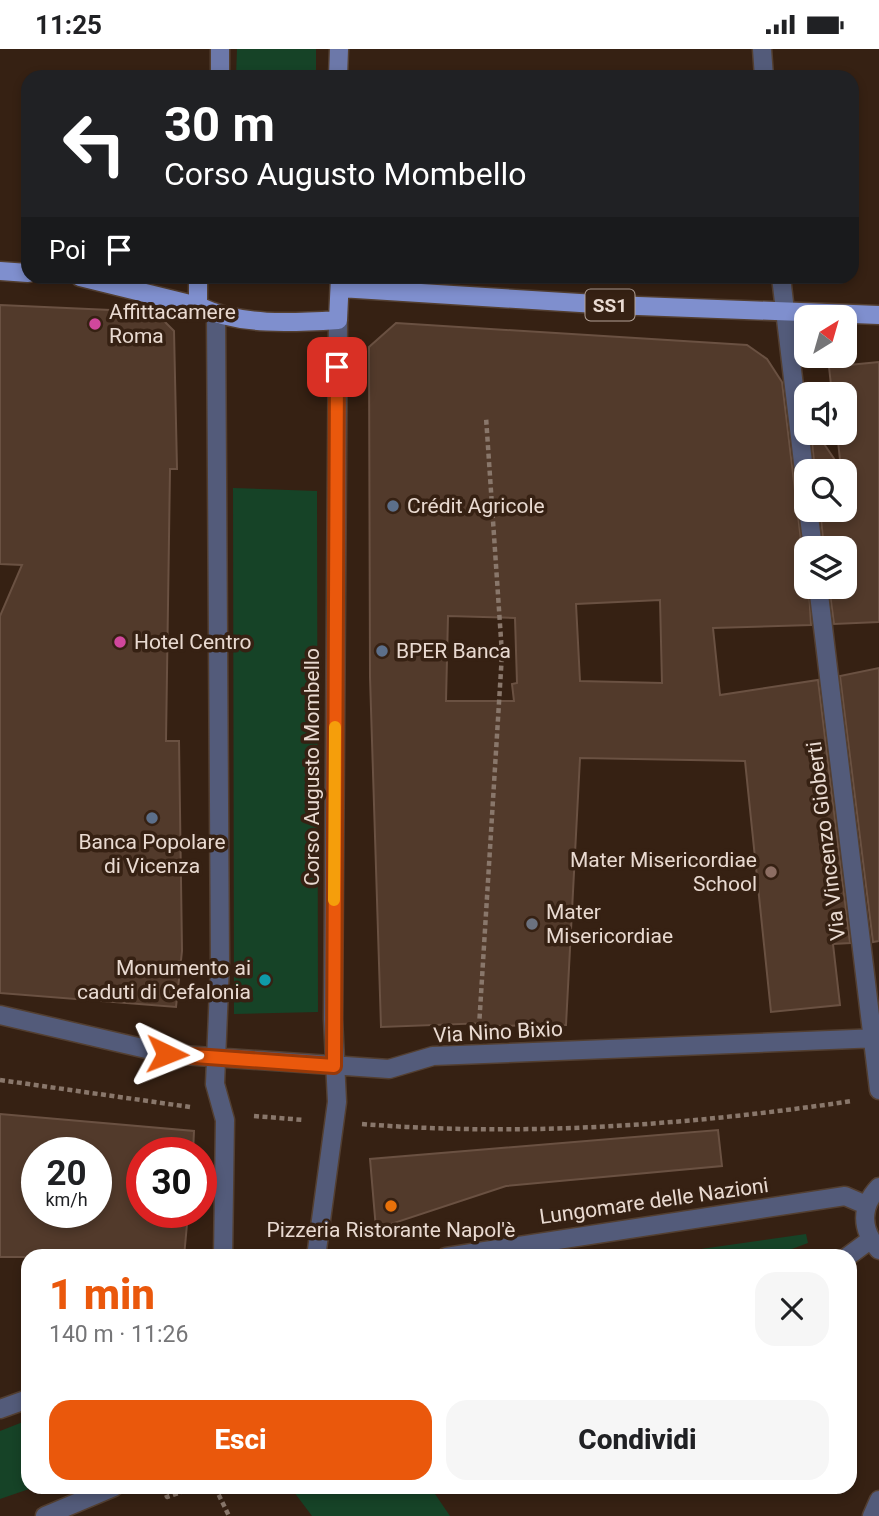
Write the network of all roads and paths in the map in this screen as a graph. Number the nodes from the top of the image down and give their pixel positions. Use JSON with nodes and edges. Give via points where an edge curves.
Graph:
{"nodes":[{"id":1,"x":220,"y":49,"type":"edge"},
{"id":2,"x":339,"y":49,"type":"edge"},
{"id":3,"x":762,"y":49,"type":"edge"},
{"id":4,"x":220,"y":70,"type":"edge"},
{"id":5,"x":338,"y":70,"type":"edge"},
{"id":6,"x":764,"y":70,"type":"edge"},
{"id":7,"x":0,"y":271,"type":"edge"},
{"id":8,"x":21,"y":272,"type":"edge"},
{"id":9,"x":109,"y":284,"type":"edge"},
{"id":10,"x":198,"y":284,"type":"edge"},
{"id":11,"x":340,"y":284,"type":"edge"},
{"id":12,"x":369,"y":284,"type":"edge"},
{"id":13,"x":782,"y":284,"type":"edge"},
{"id":14,"x":198,"y":306,"type":"junction"},
{"id":15,"x":785,"y":313,"type":"junction"},
{"id":16,"x":216,"y":314,"type":"junction"},
{"id":17,"x":879,"y":315,"type":"edge"},
{"id":18,"x":338,"y":320,"type":"junction"},
{"id":19,"x":486,"y":417,"type":"dead end"},
{"id":20,"x":803,"y":459,"type":"edge"},
{"id":21,"x":820,"y":599,"type":"edge"},
{"id":22,"x":0,"y":1014,"type":"edge"},
{"id":23,"x":876,"y":1038,"type":"edge"},
{"id":24,"x":217,"y":1056,"type":"junction"},
{"id":25,"x":478,"y":1056,"type":"junction"},
{"id":26,"x":334,"y":1066,"type":"junction"},
{"id":27,"x":0,"y":1080,"type":"edge"},
{"id":28,"x":872,"y":1094,"type":"edge"},
{"id":29,"x":224,"y":1111,"type":"junction"},
{"id":30,"x":335,"y":1122,"type":"junction"},
{"id":31,"x":879,"y":1187,"type":"edge"},
{"id":32,"x":866,"y":1205,"type":"junction"},
{"id":33,"x":877,"y":1247,"type":"edge"},
{"id":34,"x":223,"y":1249,"type":"edge"},
{"id":35,"x":317,"y":1249,"type":"edge"},
{"id":36,"x":498,"y":1249,"type":"edge"},
{"id":37,"x":857,"y":1254,"type":"edge"},
{"id":38,"x":21,"y":1402,"type":"edge"},
{"id":39,"x":0,"y":1409,"type":"edge"},
{"id":40,"x":97,"y":1494,"type":"edge"},
{"id":41,"x":218,"y":1494,"type":"edge"},
{"id":42,"x":879,"y":1500,"type":"edge"},
{"id":43,"x":45,"y":1516,"type":"edge"},
{"id":44,"x":229,"y":1516,"type":"edge"},
{"id":45,"x":872,"y":1516,"type":"edge"}],
"edges":[{"from":1,"to":4,"type":"main road"},
{"from":2,"to":5,"type":"main road"},
{"from":3,"to":6,"type":"street"},
{"from":7,"to":8,"type":"main road"},
{"from":9,"to":14,"type":"main road"},
{"from":10,"to":14,"type":"main road"},
{"from":11,"to":18,"type":"main road","name":"Corso Augusto Mombello"},
{"from":12,"to":15,"type":"main road","number":"SS1"},
{"from":13,"to":15,"type":"street"},
{"from":14,"to":16,"type":"main road"},
{"from":15,"to":17,"type":"main road","number":"SS1"},
{"from":15,"to":20,"type":"street"},
{"from":16,"to":18,"type":"main road","via":[[279,322]]},
{"from":16,"to":24,"type":"street"},
{"from":18,"to":26,"type":"street","name":"Corso Augusto Mombello"},
{"from":19,"to":25,"type":"path","via":[[502,654]]},
{"from":21,"to":23,"type":"street","name":"Via Vincenzo Gioberti"},
{"from":22,"to":24,"type":"street","name":"Via Nino Bixio","via":[[167,1054]]},
{"from":23,"to":25,"type":"street","name":"Via Nino Bixio"},
{"from":23,"to":28,"type":"street","name":"Via Vincenzo Gioberti"},
{"from":24,"to":26,"type":"street","name":"Via Nino Bixio"},
{"from":24,"to":29,"type":"street","via":[[215,1084]]},
{"from":25,"to":26,"type":"street","name":"Via Nino Bixio","via":[[433,1056],[389,1069]]},
{"from":26,"to":30,"type":"street","name":"Corso Augusto Mombello"},
{"from":27,"to":29,"type":"path"},
{"from":28,"to":30,"type":"path","via":[[719,1117],[514,1131]]},
{"from":29,"to":30,"type":"path"},
{"from":29,"to":34,"type":"street"},
{"from":30,"to":35,"type":"street","name":"Corso Augusto Mombello"},
{"from":31,"to":32,"type":"street"},
{"from":32,"to":33,"type":"street","via":[[864,1217]]},
{"from":32,"to":36,"type":"street","name":"Lungomare delle Nazioni","via":[[845,1196]]},
{"from":33,"to":37,"type":"street"},
{"from":38,"to":39,"type":"street"},
{"from":40,"to":43,"type":"street"},
{"from":41,"to":44,"type":"path"},
{"from":42,"to":45,"type":"street"}]}
